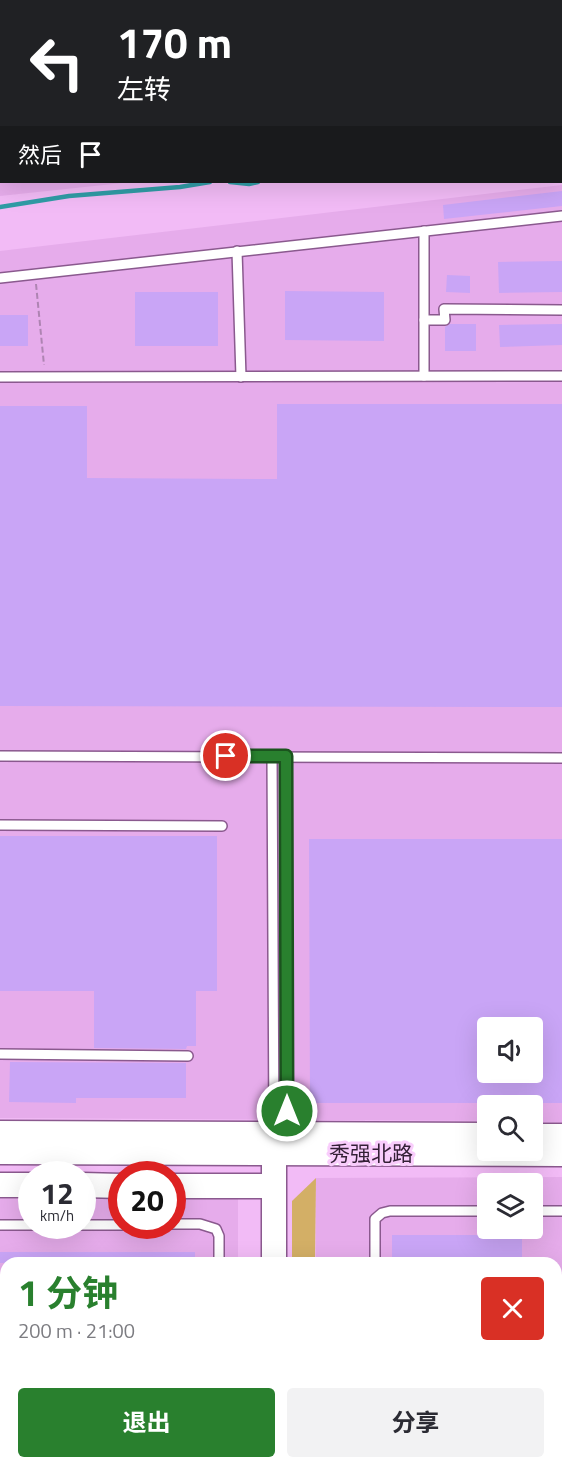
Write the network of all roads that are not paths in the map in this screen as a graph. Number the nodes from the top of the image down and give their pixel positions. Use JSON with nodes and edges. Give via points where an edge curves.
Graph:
{"nodes":[{"id":1,"x":562,"y":216,"type":"edge"},
{"id":2,"x":424,"y":231,"type":"junction"},
{"id":3,"x":237,"y":251,"type":"junction"},
{"id":4,"x":0,"y":278,"type":"edge"},
{"id":5,"x":562,"y":310,"type":"edge"},
{"id":6,"x":424,"y":320,"type":"junction"},
{"id":7,"x":424,"y":376,"type":"junction"},
{"id":8,"x":562,"y":376,"type":"edge"},
{"id":9,"x":0,"y":377,"type":"edge"},
{"id":10,"x":240,"y":377,"type":"junction"},
{"id":11,"x":0,"y":756,"type":"edge"},
{"id":12,"x":272,"y":756,"type":"junction"},
{"id":13,"x":286,"y":756,"type":"junction"},
{"id":14,"x":562,"y":758,"type":"edge"},
{"id":15,"x":0,"y":825,"type":"edge"},
{"id":16,"x":222,"y":826,"type":"dead end"},
{"id":17,"x":0,"y":1054,"type":"edge"},
{"id":18,"x":188,"y":1056,"type":"dead end"},
{"id":19,"x":0,"y":1133,"type":"edge"},
{"id":20,"x":543,"y":1136,"type":"edge"},
{"id":21,"x":562,"y":1136,"type":"edge"},
{"id":22,"x":477,"y":1137,"type":"edge"},
{"id":23,"x":0,"y":1152,"type":"edge"},
{"id":24,"x":562,"y":1154,"type":"edge"},
{"id":25,"x":279,"y":1156,"type":"junction"},
{"id":26,"x":0,"y":1164,"type":"edge"},
{"id":27,"x":562,"y":1166,"type":"edge"},
{"id":28,"x":186,"y":1182,"type":"edge"},
{"id":29,"x":0,"y":1185,"type":"edge"},
{"id":30,"x":18,"y":1185,"type":"edge"},
{"id":31,"x":477,"y":1211,"type":"edge"},
{"id":32,"x":543,"y":1211,"type":"edge"},
{"id":33,"x":562,"y":1211,"type":"edge"},
{"id":34,"x":186,"y":1224,"type":"edge"},
{"id":35,"x":0,"y":1225,"type":"edge"},
{"id":36,"x":18,"y":1225,"type":"edge"},
{"id":37,"x":219,"y":1257,"type":"edge"},
{"id":38,"x":274,"y":1257,"type":"edge"},
{"id":39,"x":375,"y":1257,"type":"edge"}],
"edges":[{"from":1,"to":2,"type":"lane"},
{"from":2,"to":3,"type":"lane"},
{"from":2,"to":6,"type":"lane"},
{"from":3,"to":4,"type":"lane"},
{"from":3,"to":10,"type":"lane"},
{"from":5,"to":6,"type":"lane","via":[[444,309],[445,320]]},
{"from":6,"to":7,"type":"lane"},
{"from":7,"to":8,"type":"lane"},
{"from":7,"to":10,"type":"lane"},
{"from":9,"to":10,"type":"lane"},
{"from":11,"to":12,"type":"lane"},
{"from":12,"to":13,"type":"lane"},
{"from":12,"to":25,"type":"lane"},
{"from":13,"to":14,"type":"lane"},
{"from":13,"to":25,"type":"lane"},
{"from":15,"to":16,"type":"lane"},
{"from":17,"to":18,"type":"lane"},
{"from":19,"to":25,"type":"street"},
{"from":20,"to":21,"type":"street"},
{"from":22,"to":25,"type":"street"},
{"from":23,"to":25,"type":"street","name":"秀强北路"},
{"from":24,"to":25,"type":"street","name":"秀强北路"},
{"from":25,"to":26,"type":"street","name":"秀强北路"},
{"from":25,"to":27,"type":"street","name":"秀强北路"},
{"from":25,"to":28,"type":"street"},
{"from":25,"to":38,"type":"street"},
{"from":29,"to":30,"type":"street"},
{"from":31,"to":39,"type":"lane","via":[[382,1213],[375,1219]]},
{"from":32,"to":33,"type":"lane"},
{"from":34,"to":37,"type":"lane","via":[[216,1229]]},
{"from":35,"to":36,"type":"lane"}]}
